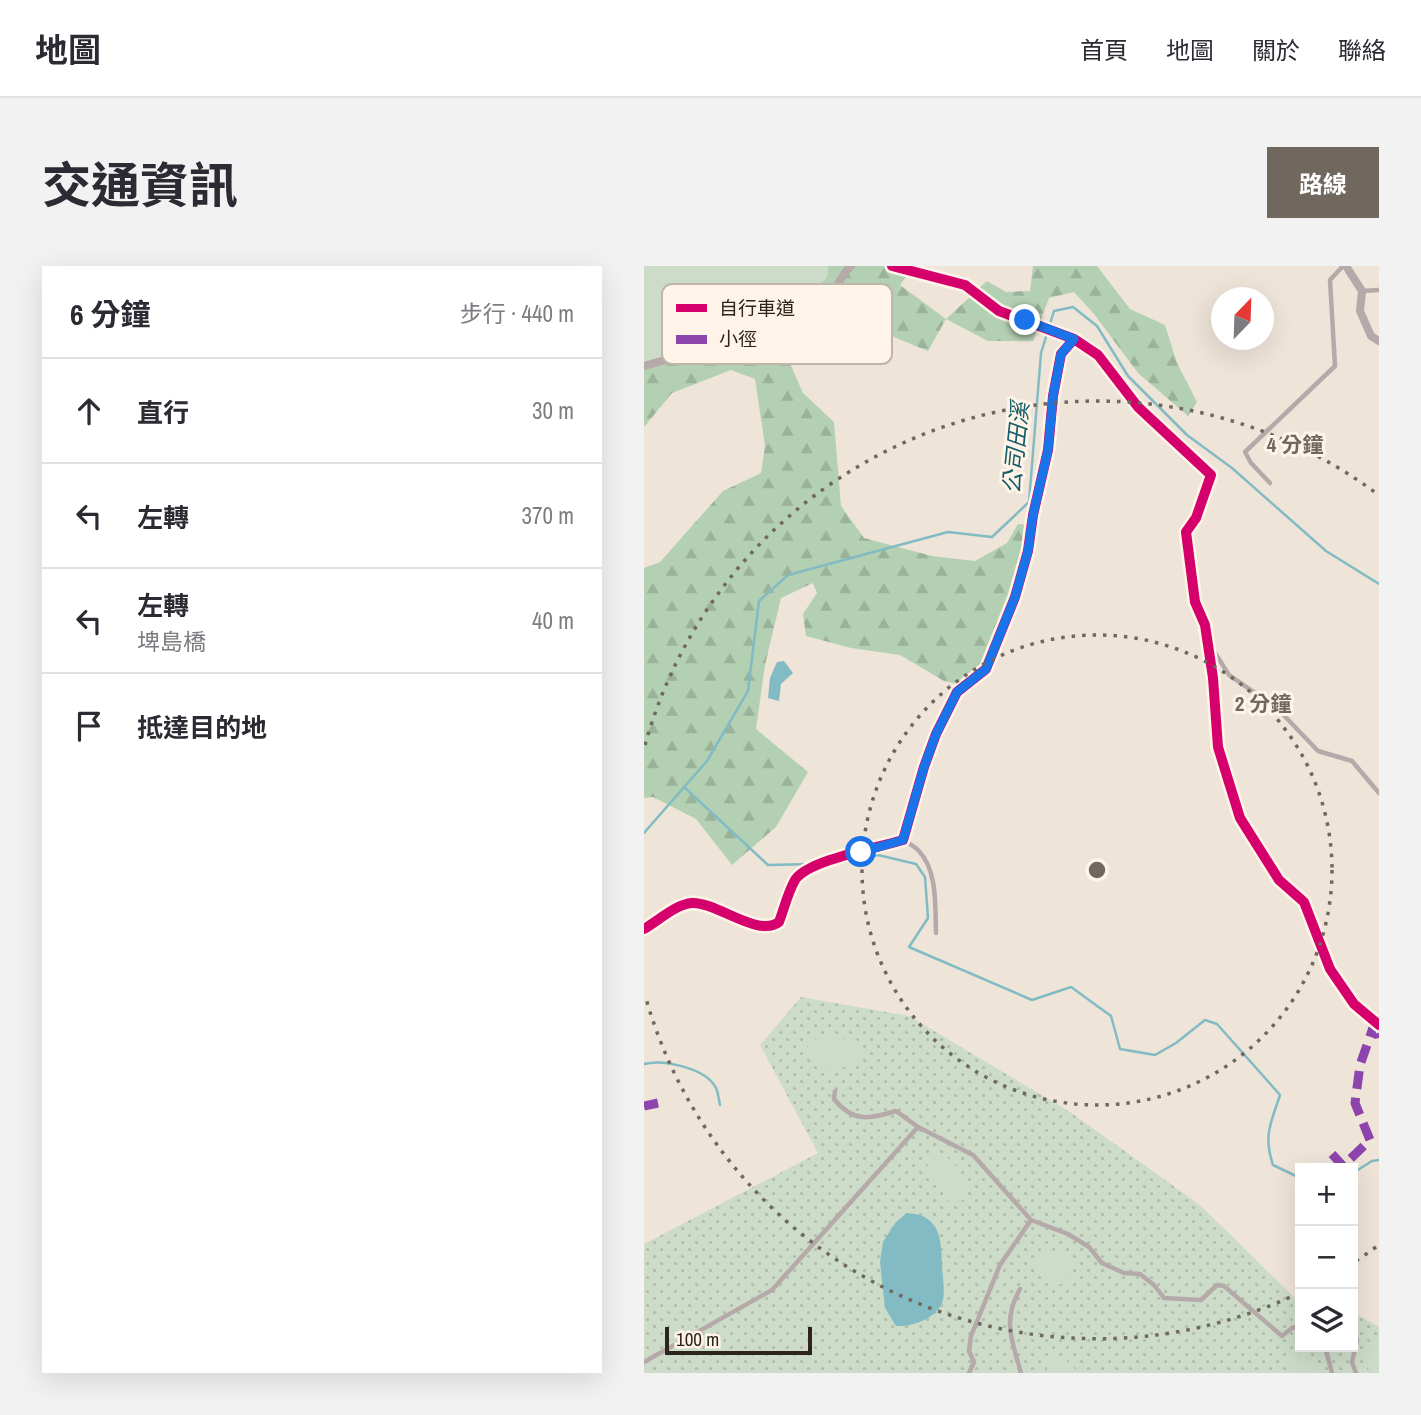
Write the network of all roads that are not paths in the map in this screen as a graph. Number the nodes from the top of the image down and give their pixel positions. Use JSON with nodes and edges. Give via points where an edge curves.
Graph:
{"nodes":[{"id":1,"x":851,"y":266,"type":"edge"},
{"id":2,"x":892,"y":266,"type":"edge"},
{"id":3,"x":1345,"y":266,"type":"edge"},
{"id":4,"x":838,"y":284,"type":"edge"},
{"id":5,"x":1379,"y":290,"type":"edge"},
{"id":6,"x":1362,"y":291,"type":"junction"},
{"id":7,"x":1074,"y":339,"type":"junction"},
{"id":8,"x":1379,"y":341,"type":"edge"},
{"id":9,"x":662,"y":361,"type":"edge"},
{"id":10,"x":644,"y":366,"type":"edge"},
{"id":11,"x":1270,"y":483,"type":"dead end"},
{"id":12,"x":1208,"y":641,"type":"junction"},
{"id":13,"x":1379,"y":793,"type":"edge"},
{"id":14,"x":903,"y":840,"type":"junction"},
{"id":15,"x":644,"y":929,"type":"edge"},
{"id":16,"x":936,"y":933,"type":"dead end"},
{"id":17,"x":1379,"y":1025,"type":"edge"},
{"id":18,"x":835,"y":1091,"type":"dead end"},
{"id":19,"x":918,"y":1127,"type":"junction"},
{"id":20,"x":1031,"y":1220,"type":"junction"},
{"id":21,"x":1020,"y":1289,"type":"dead end"},
{"id":22,"x":1295,"y":1327,"type":"edge"},
{"id":23,"x":1326,"y":1352,"type":"edge"},
{"id":24,"x":1354,"y":1352,"type":"edge"},
{"id":25,"x":644,"y":1362,"type":"edge"},
{"id":26,"x":969,"y":1373,"type":"edge"},
{"id":27,"x":1021,"y":1373,"type":"edge"},
{"id":28,"x":1332,"y":1373,"type":"edge"},
{"id":29,"x":1356,"y":1373,"type":"edge"}],
"edges":[{"from":1,"to":4,"type":"street"},
{"from":2,"to":7,"type":"street","via":[[965,285],[999,310]]},
{"from":3,"to":6,"type":"street"},
{"from":3,"to":11,"type":"lane","via":[[1330,280],[1335,366],[1245,453]]},
{"from":5,"to":6,"type":"lane"},
{"from":6,"to":8,"type":"street","via":[[1360,312],[1371,336]]},
{"from":7,"to":12,"type":"street","via":[[1098,355],[1138,407],[1210,475],[1196,518],[1186,532],[1195,602]]},
{"from":7,"to":14,"type":"street","via":[[1061,354],[1048,450],[1015,597],[986,669],[957,692],[936,734]]},
{"from":9,"to":10,"type":"street"},
{"from":12,"to":13,"type":"lane","via":[[1229,675],[1277,708],[1318,751],[1352,761]]},
{"from":12,"to":17,"type":"street","via":[[1218,747],[1240,818],[1279,880],[1304,902],[1330,969],[1354,1004]]},
{"from":14,"to":15,"type":"street","via":[[822,863],[803,873],[795,879],[774,926],[694,903]]},
{"from":14,"to":16,"type":"lane","via":[[918,851],[929,868]]},
{"from":18,"to":19,"type":"lane","via":[[834,1099],[842,1109],[863,1118],[896,1111]]},
{"from":19,"to":20,"type":"lane","via":[[973,1155]]},
{"from":19,"to":25,"type":"lane","via":[[772,1290]]},
{"from":20,"to":22,"type":"lane","via":[[1068,1234],[1089,1247],[1102,1263],[1140,1274],[1164,1298],[1201,1300],[1217,1285],[1224,1286],[1282,1336]]},
{"from":20,"to":26,"type":"lane","via":[[1000,1265],[971,1336],[969,1351],[974,1362]]},
{"from":21,"to":27,"type":"lane","via":[[1009,1318]]},
{"from":23,"to":28,"type":"lane"},
{"from":24,"to":29,"type":"lane"}]}
